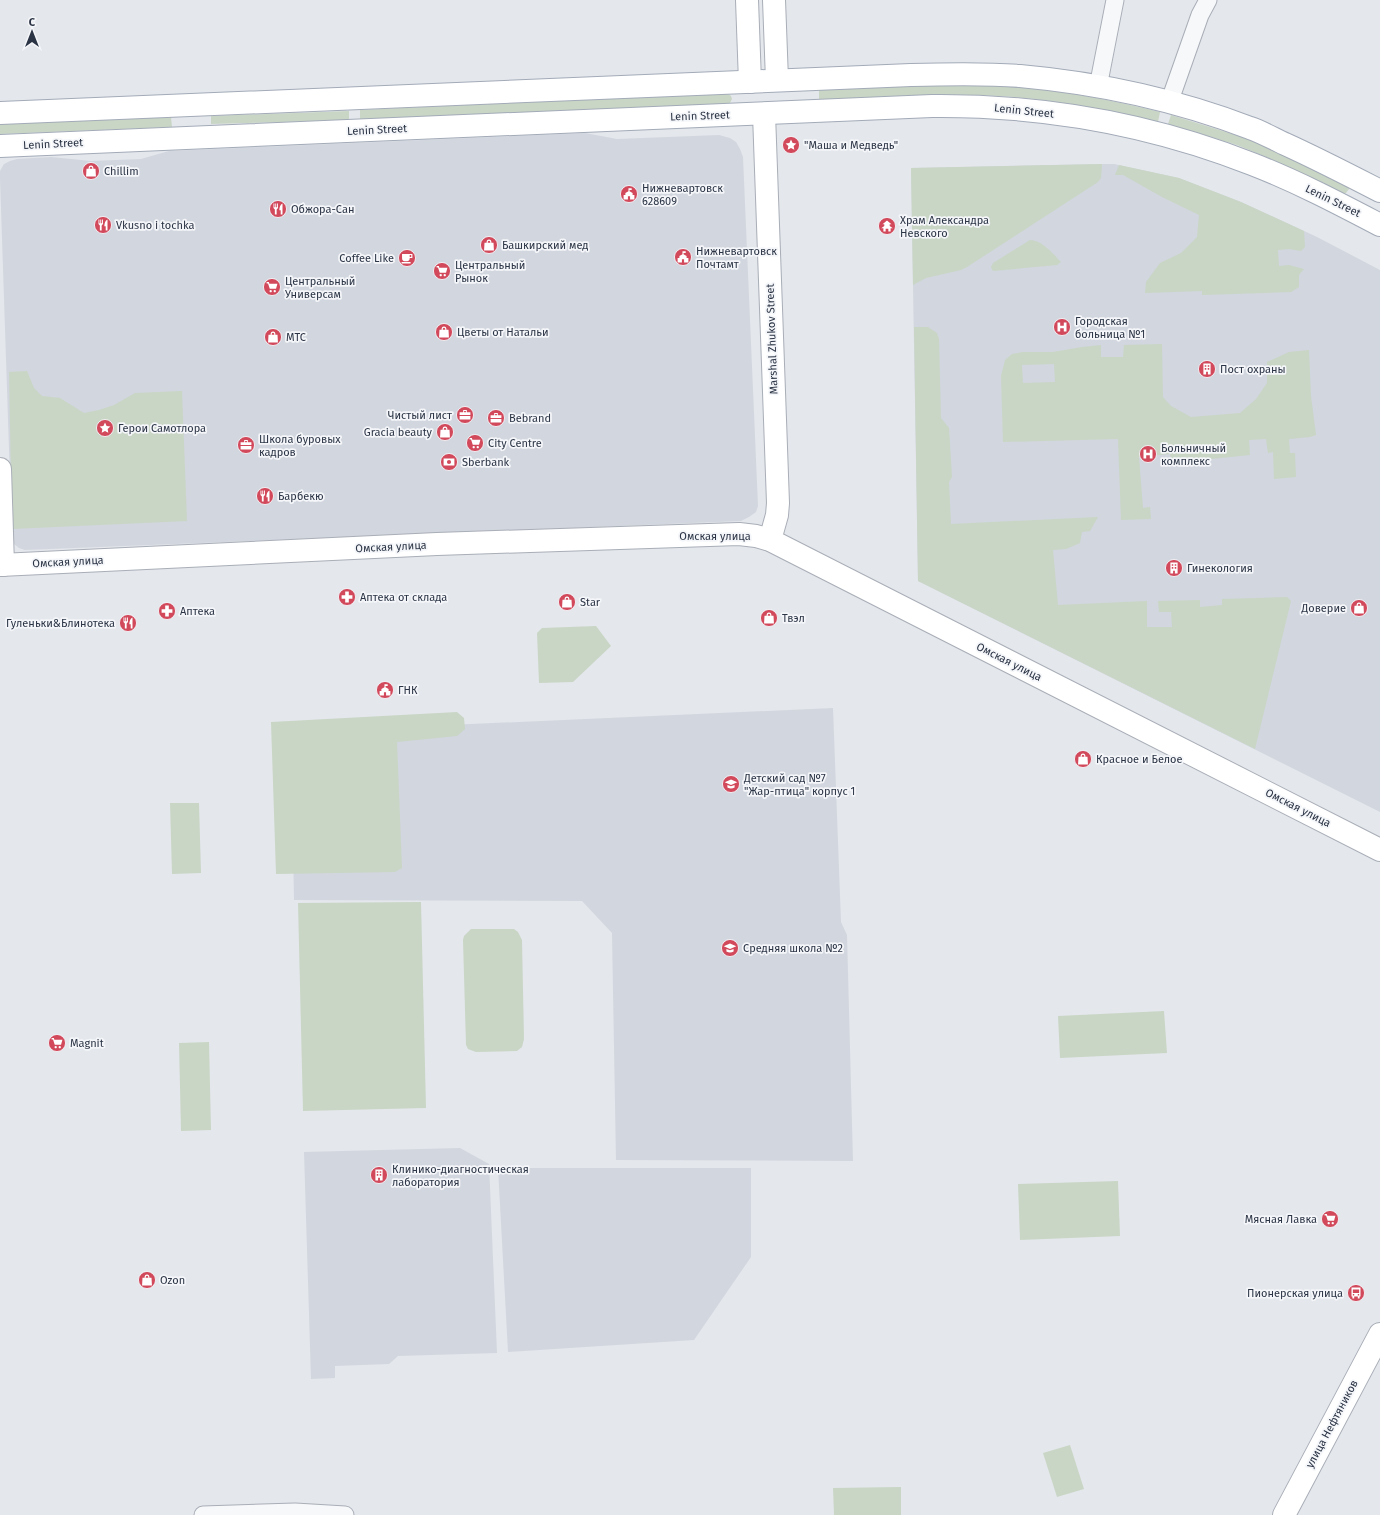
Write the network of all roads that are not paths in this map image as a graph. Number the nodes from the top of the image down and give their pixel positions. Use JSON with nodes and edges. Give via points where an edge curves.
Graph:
{"nodes":[{"id":1,"x":748,"y":0,"type":"edge"},
{"id":2,"x":774,"y":0,"type":"edge"},
{"id":3,"x":1116,"y":0,"type":"edge"},
{"id":4,"x":1208,"y":0,"type":"edge"},
{"id":5,"x":777,"y":80,"type":"junction"},
{"id":6,"x":750,"y":82,"type":"junction"},
{"id":7,"x":1098,"y":87,"type":"junction"},
{"id":8,"x":1169,"y":103,"type":"junction"},
{"id":9,"x":190,"y":105,"type":"junction"},
{"id":10,"x":0,"y":114,"type":"edge"},
{"id":11,"x":764,"y":114,"type":"junction"},
{"id":12,"x":191,"y":138,"type":"junction"},
{"id":13,"x":0,"y":146,"type":"edge"},
{"id":14,"x":1372,"y":187,"type":"edge"},
{"id":15,"x":1350,"y":210,"type":"junction"},
{"id":16,"x":1380,"y":225,"type":"edge"},
{"id":17,"x":0,"y":469,"type":"edge"},
{"id":18,"x":770,"y":540,"type":"junction"},
{"id":19,"x":2,"y":565,"type":"edge"},
{"id":20,"x":1380,"y":850,"type":"edge"},
{"id":21,"x":1380,"y":1334,"type":"edge"},
{"id":22,"x":295,"y":1513,"type":"edge"},
{"id":23,"x":203,"y":1515,"type":"edge"},
{"id":24,"x":345,"y":1515,"type":"edge"},
{"id":25,"x":1284,"y":1515,"type":"edge"}],
"edges":[{"from":1,"to":6,"type":"main road"},
{"from":2,"to":5,"type":"main road"},
{"from":3,"to":7,"type":"street"},
{"from":4,"to":8,"type":"street","via":[[1200,15]]},
{"from":5,"to":6,"type":"main road"},
{"from":5,"to":7,"type":"main road","via":[[976,74],[1019,76]]},
{"from":5,"to":11,"type":"main road"},
{"from":6,"to":9,"type":"main road"},
{"from":6,"to":11,"type":"main road"},
{"from":7,"to":8,"type":"main road"},
{"from":8,"to":14,"type":"main road","via":[[1252,128],[1324,161]]},
{"from":9,"to":10,"type":"main road"},
{"from":9,"to":12,"type":"main road"},
{"from":11,"to":12,"type":"main road","name":"Lenin Street"},
{"from":11,"to":15,"type":"main road","name":"Lenin Street","via":[[964,106],[1075,116],[1136,128],[1222,153]]},
{"from":11,"to":18,"type":"main road","name":"Marshal Zhukov Street","via":[[778,503]]},
{"from":12,"to":13,"type":"main road","name":"Lenin Street"},
{"from":14,"to":15,"type":"main road"},
{"from":15,"to":16,"type":"main road","name":"Lenin Street"},
{"from":17,"to":19,"type":"main road"},
{"from":18,"to":19,"type":"main road","name":"Омская улица","via":[[748,534],[732,534]]},
{"from":18,"to":20,"type":"main road","name":"Омская улица"},
{"from":21,"to":25,"type":"main road","name":"улица Нефтяников"},
{"from":22,"to":23,"type":"street"},
{"from":22,"to":24,"type":"street"}]}
